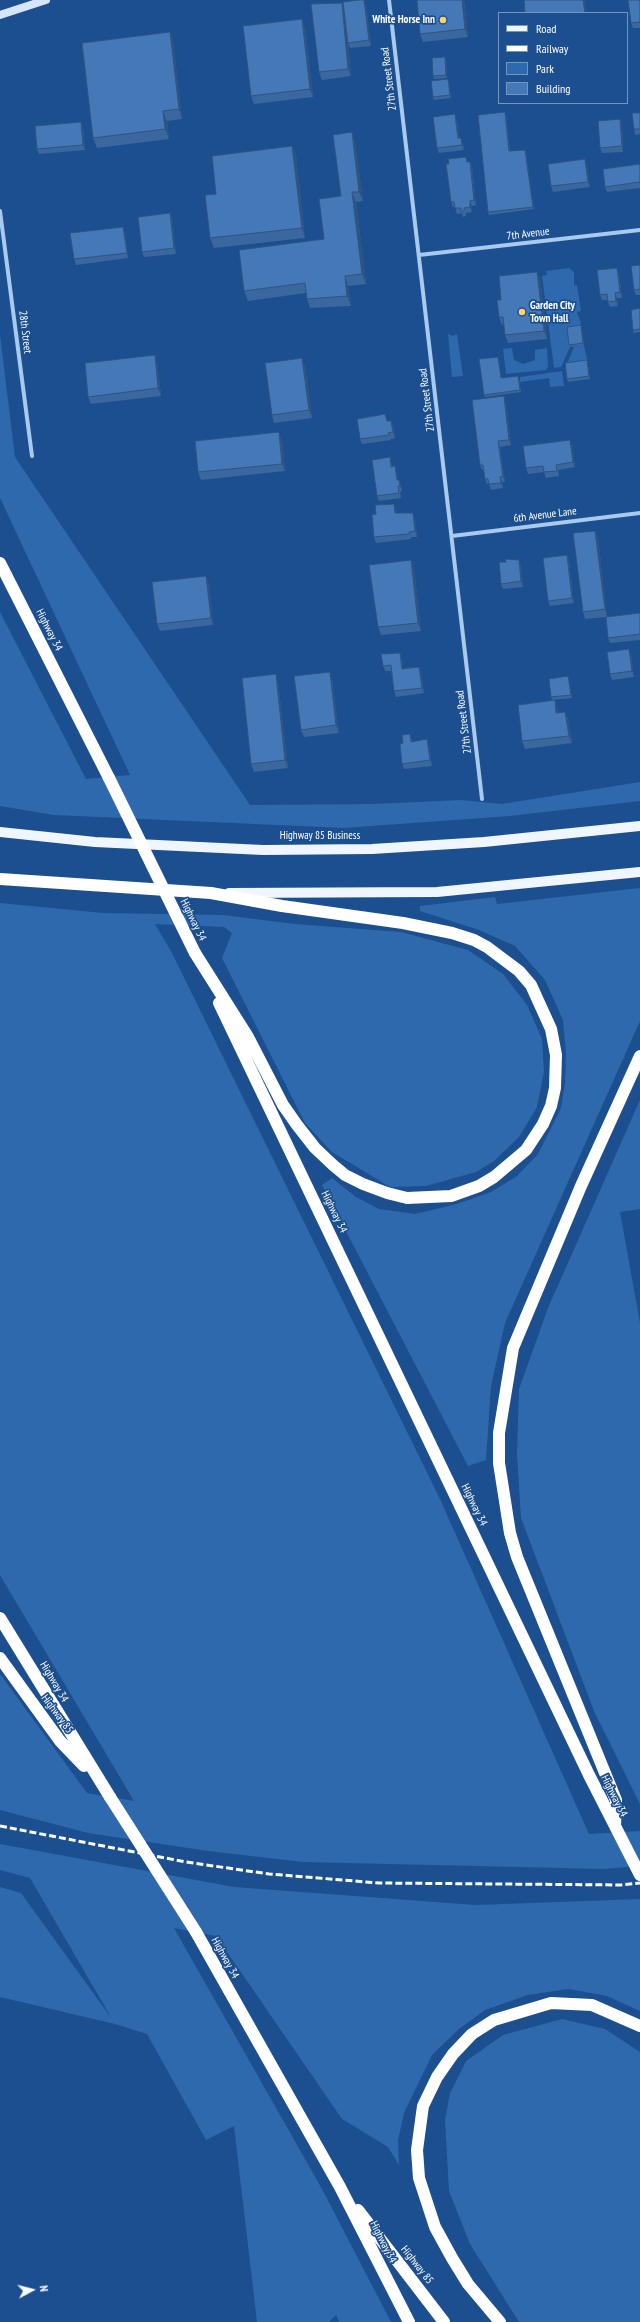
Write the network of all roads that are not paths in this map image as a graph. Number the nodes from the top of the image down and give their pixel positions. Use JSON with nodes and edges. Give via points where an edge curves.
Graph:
{"nodes":[{"id":1,"x":46,"y":0,"type":"edge"},
{"id":2,"x":389,"y":0,"type":"edge"},
{"id":3,"x":0,"y":15,"type":"edge"},
{"id":4,"x":0,"y":211,"type":"edge"},
{"id":5,"x":640,"y":230,"type":"edge"},
{"id":6,"x":419,"y":255,"type":"junction"},
{"id":7,"x":32,"y":456,"type":"dead end"},
{"id":8,"x":640,"y":513,"type":"edge"},
{"id":9,"x":452,"y":536,"type":"junction"},
{"id":10,"x":1,"y":566,"type":"edge"},
{"id":11,"x":482,"y":799,"type":"dead end"},
{"id":12,"x":640,"y":826,"type":"edge"},
{"id":13,"x":0,"y":832,"type":"edge"},
{"id":14,"x":640,"y":872,"type":"edge"},
{"id":15,"x":0,"y":879,"type":"edge"},
{"id":16,"x":211,"y":893,"type":"junction"},
{"id":17,"x":195,"y":953,"type":"junction"},
{"id":18,"x":640,"y":1056,"type":"edge"},
{"id":19,"x":0,"y":1618,"type":"edge"},
{"id":20,"x":0,"y":1658,"type":"edge"},
{"id":21,"x":100,"y":1781,"type":"junction"},
{"id":22,"x":616,"y":1827,"type":"junction"},
{"id":23,"x":640,"y":1875,"type":"edge"},
{"id":24,"x":640,"y":2026,"type":"edge"},
{"id":25,"x":340,"y":2187,"type":"junction"},
{"id":26,"x":409,"y":2322,"type":"edge"},
{"id":27,"x":444,"y":2322,"type":"edge"},
{"id":28,"x":500,"y":2322,"type":"edge"}],
"edges":[{"from":1,"to":3,"type":"main road"},
{"from":2,"to":6,"type":"street","name":"27th Street Road"},
{"from":4,"to":7,"type":"street","name":"28th Street"},
{"from":5,"to":6,"type":"street","name":"7th Avenue"},
{"from":6,"to":9,"type":"street","name":"27th Street Road"},
{"from":8,"to":9,"type":"street","name":"6th Avenue Lane"},
{"from":9,"to":11,"type":"street","name":"27th Street Road"},
{"from":10,"to":17,"type":"highway","name":"Highway 34","bridge":true},
{"from":12,"to":13,"type":"main road","name":"Highway 85 Business","via":[[484,842],[372,849],[263,850],[102,843]]},
{"from":14,"to":16,"type":"main road","via":[[437,892]]},
{"from":15,"to":16,"type":"highway"},
{"from":16,"to":17,"type":"highway","via":[[403,923],[452,933],[487,947],[519,971],[531,985],[551,1029],[556,1055],[555,1088],[543,1124],[526,1150],[494,1177],[479,1186],[451,1196],[407,1198],[387,1193],[344,1175],[315,1148],[283,1105],[248,1037]]},
{"from":17,"to":22,"type":"highway","name":"Highway 34"},
{"from":18,"to":22,"type":"highway","via":[[581,1186],[513,1348],[499,1433],[499,1463],[510,1532],[517,1557],[616,1800]]},
{"from":19,"to":21,"type":"highway","name":"Highway 34"},
{"from":20,"to":21,"type":"highway","name":"Highway 85","via":[[60,1741]]},
{"from":21,"to":25,"type":"highway","name":"Highway 34","bridge":true,"via":[[196,1932]]},
{"from":22,"to":23,"type":"highway","name":"Highway 34"},
{"from":24,"to":28,"type":"highway","via":[[592,2005],[551,2003],[494,2020],[472,2034],[453,2054],[423,2106],[417,2150],[419,2178],[426,2203],[435,2227],[468,2284]]},
{"from":25,"to":26,"type":"highway","name":"Highway 34"},
{"from":25,"to":27,"type":"highway","name":"Highway 85"}]}
